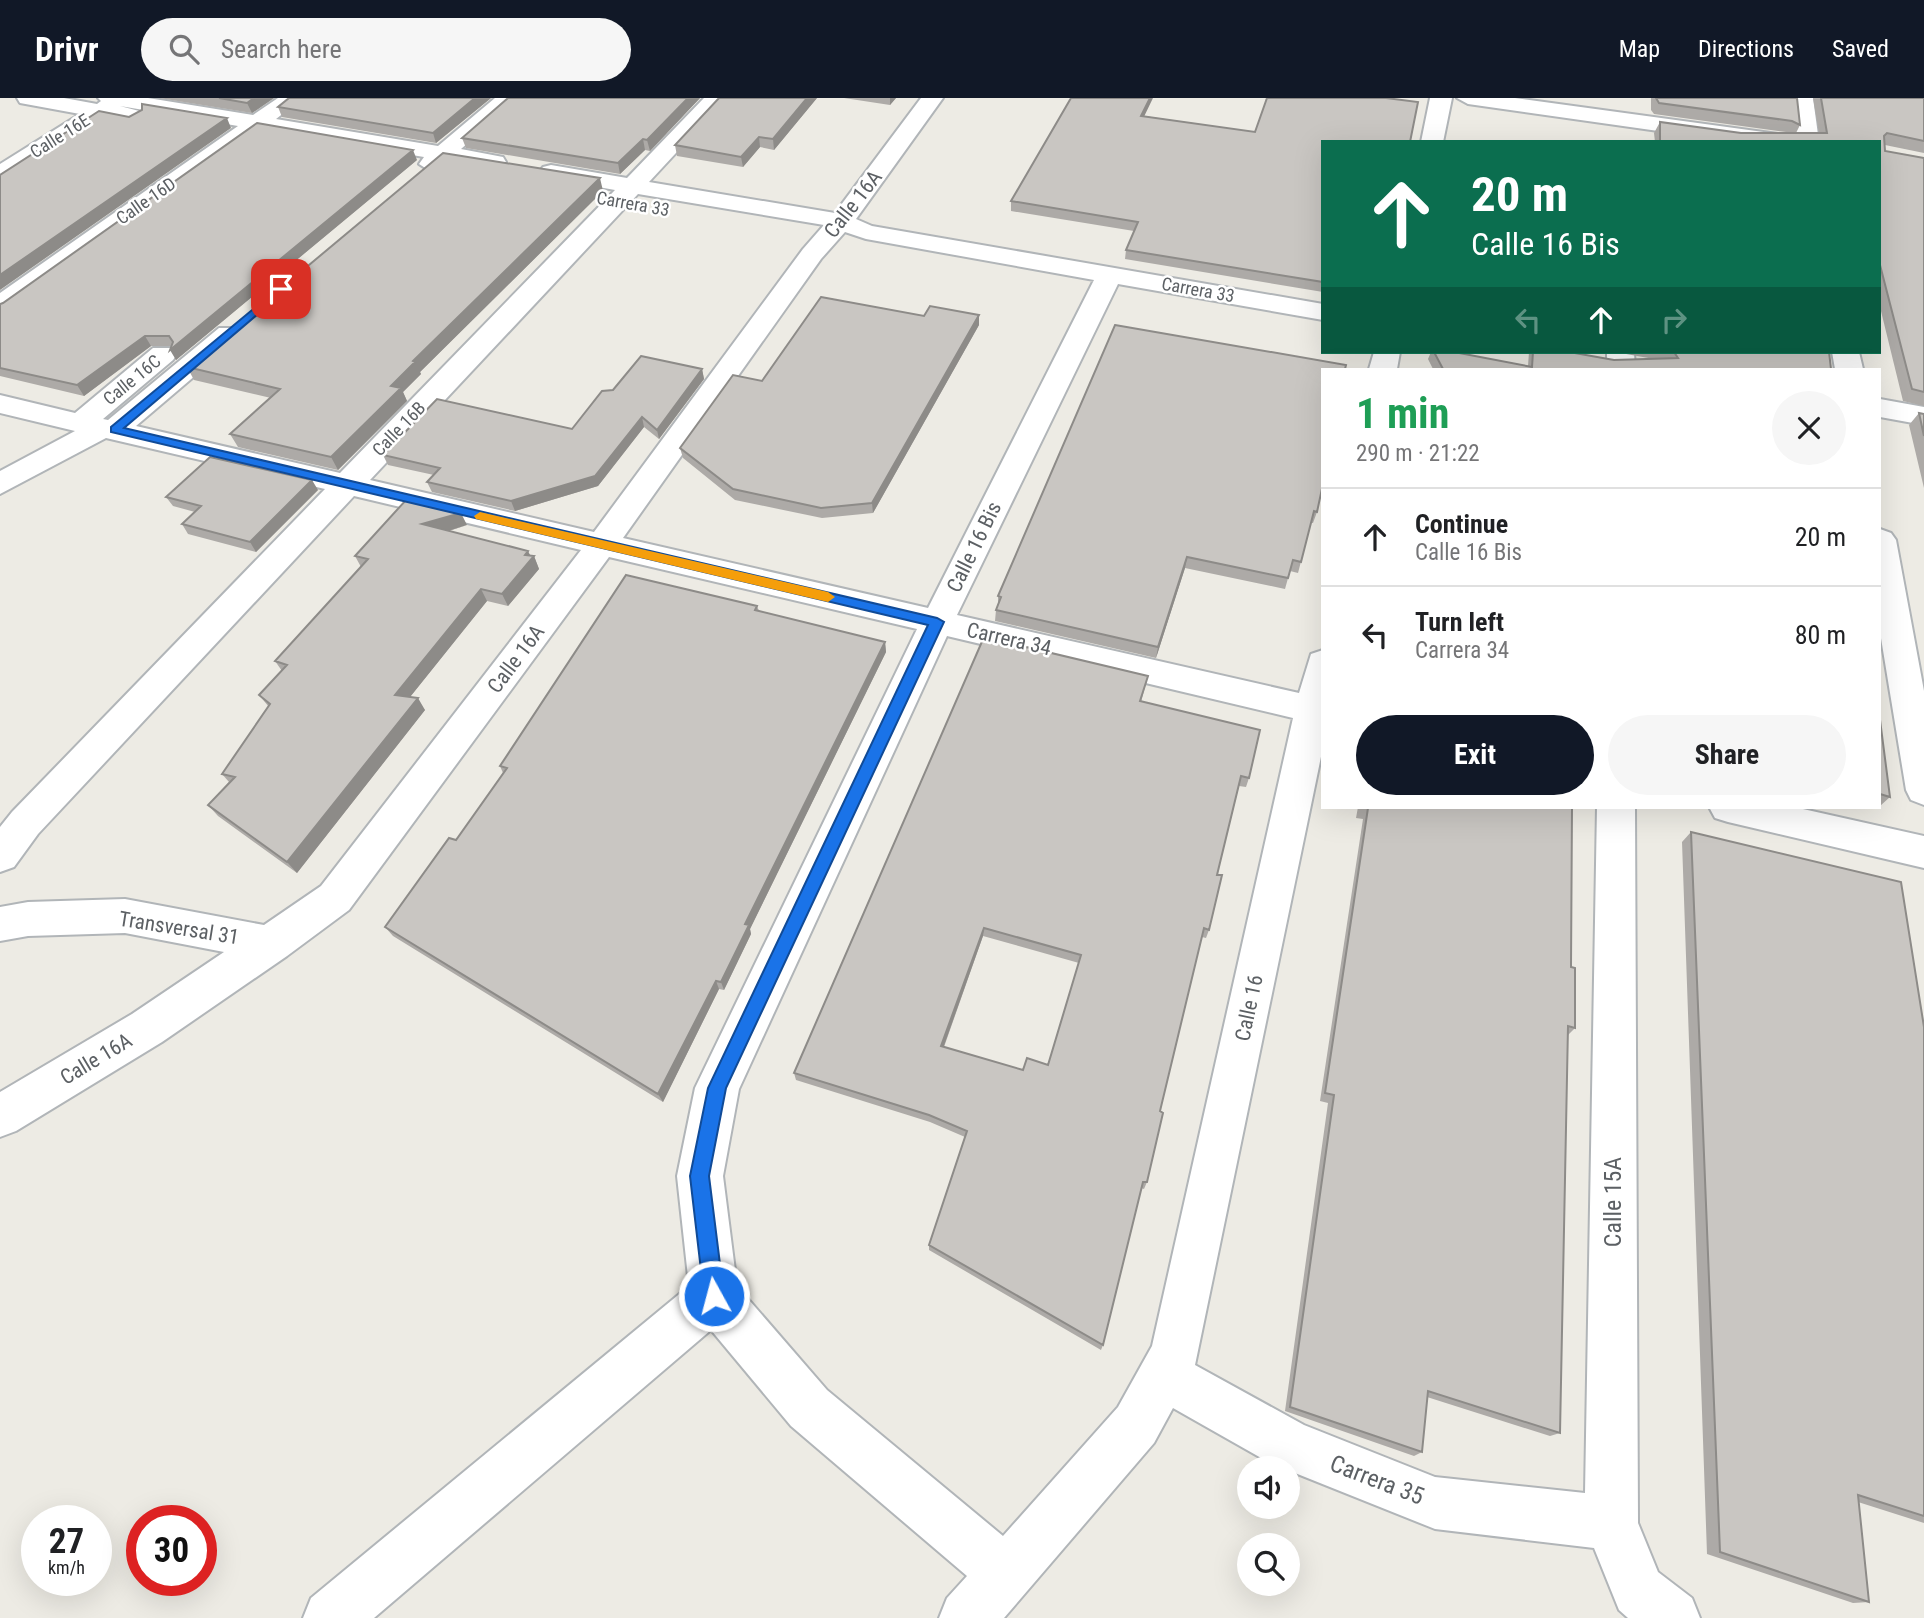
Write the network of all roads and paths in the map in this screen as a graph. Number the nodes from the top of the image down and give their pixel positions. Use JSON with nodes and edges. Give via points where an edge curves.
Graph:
{"nodes":[{"id":1,"x":28,"y":98,"type":"edge"},
{"id":2,"x":292,"y":98,"type":"edge"},
{"id":3,"x":476,"y":98,"type":"edge"},
{"id":4,"x":508,"y":98,"type":"edge"},
{"id":5,"x":716,"y":98,"type":"edge"},
{"id":6,"x":932,"y":98,"type":"edge"},
{"id":7,"x":1441,"y":98,"type":"edge"},
{"id":8,"x":1468,"y":98,"type":"edge"},
{"id":9,"x":1802,"y":98,"type":"edge"},
{"id":10,"x":112,"y":102,"type":"edge"},
{"id":11,"x":1620,"y":108,"type":"edge"},
{"id":12,"x":248,"y":129,"type":"junction"},
{"id":13,"x":1432,"y":140,"type":"edge"},
{"id":14,"x":1620,"y":140,"type":"edge"},
{"id":15,"x":1776,"y":140,"type":"edge"},
{"id":16,"x":1808,"y":140,"type":"edge"},
{"id":17,"x":412,"y":164,"type":"junction"},
{"id":18,"x":0,"y":174,"type":"edge"},
{"id":19,"x":508,"y":181,"type":"edge"},
{"id":20,"x":535,"y":187,"type":"edge"},
{"id":21,"x":624,"y":194,"type":"junction"},
{"id":22,"x":845,"y":230,"type":"junction"},
{"id":23,"x":1109,"y":275,"type":"junction"},
{"id":24,"x":0,"y":305,"type":"edge"},
{"id":25,"x":1321,"y":312,"type":"edge"},
{"id":26,"x":250,"y":316,"type":"edge"},
{"id":27,"x":186,"y":336,"type":"edge"},
{"id":28,"x":0,"y":404,"type":"edge"},
{"id":29,"x":1881,"y":408,"type":"edge"},
{"id":30,"x":1924,"y":416,"type":"edge"},
{"id":31,"x":99,"y":427,"type":"junction"},
{"id":32,"x":0,"y":484,"type":"edge"},
{"id":33,"x":346,"y":485,"type":"junction"},
{"id":34,"x":600,"y":544,"type":"junction"},
{"id":35,"x":1881,"y":546,"type":"edge"},
{"id":36,"x":937,"y":622,"type":"junction"},
{"id":37,"x":1321,"y":682,"type":"edge"},
{"id":38,"x":1318,"y":711,"type":"edge"},
{"id":39,"x":1924,"y":790,"type":"edge"},
{"id":40,"x":1616,"y":809,"type":"edge"},
{"id":41,"x":1737,"y":809,"type":"edge"},
{"id":42,"x":1924,"y":852,"type":"edge"},
{"id":43,"x":0,"y":856,"type":"edge"},
{"id":44,"x":0,"y":924,"type":"edge"},
{"id":45,"x":273,"y":944,"type":"junction"},
{"id":46,"x":0,"y":1116,"type":"edge"},
{"id":47,"x":714,"y":1296,"type":"junction"},
{"id":48,"x":1169,"y":1364,"type":"junction"},
{"id":49,"x":1611,"y":1523,"type":"junction"},
{"id":50,"x":1006,"y":1574,"type":"junction"},
{"id":51,"x":1655,"y":1604,"type":"edge"},
{"id":52,"x":331,"y":1618,"type":"edge"},
{"id":53,"x":967,"y":1618,"type":"edge"}],
"edges":[{"from":1,"to":10,"type":"street","name":"Carrera 33"},
{"from":2,"to":12,"type":"street","name":"Calle 16D"},
{"from":3,"to":17,"type":"street"},
{"from":4,"to":17,"type":"street"},
{"from":5,"to":21,"type":"street","name":"Calle 16B"},
{"from":6,"to":22,"type":"street","name":"Calle 16A"},
{"from":7,"to":13,"type":"street"},
{"from":8,"to":11,"type":"street"},
{"from":9,"to":16,"type":"street"},
{"from":10,"to":12,"type":"street","name":"Carrera 33"},
{"from":10,"to":18,"type":"street","name":"Calle 16E"},
{"from":11,"to":14,"type":"street"},
{"from":11,"to":15,"type":"street"},
{"from":12,"to":17,"type":"street","name":"Carrera 33"},
{"from":12,"to":24,"type":"street","name":"Calle 16D"},
{"from":17,"to":19,"type":"street","name":"Carrera 33"},
{"from":17,"to":21,"type":"street","name":"Carrera 33"},
{"from":20,"to":21,"type":"street","name":"Carrera 33"},
{"from":21,"to":22,"type":"street","name":"Carrera 33"},
{"from":21,"to":33,"type":"street","name":"Calle 16B"},
{"from":22,"to":23,"type":"street","name":"Carrera 33"},
{"from":22,"to":34,"type":"street","name":"Calle 16A","via":[[812,254]]},
{"from":23,"to":25,"type":"street","name":"Carrera 33"},
{"from":23,"to":36,"type":"street","name":"Calle 16 Bis"},
{"from":26,"to":31,"type":"street","name":"Calle 16C"},
{"from":27,"to":31,"type":"street","name":"Calle 16C"},
{"from":28,"to":31,"type":"street","name":"Carrera 34"},
{"from":29,"to":30,"type":"street"},
{"from":31,"to":32,"type":"street"},
{"from":31,"to":33,"type":"street","name":"Carrera 34"},
{"from":33,"to":34,"type":"street","name":"Carrera 34"},
{"from":33,"to":43,"type":"street","name":"Calle 16B","via":[[25,823]]},
{"from":34,"to":36,"type":"street","name":"Carrera 34"},
{"from":34,"to":45,"type":"street","name":"Calle 16A","via":[[335,898]]},
{"from":35,"to":39,"type":"street"},
{"from":36,"to":38,"type":"street","name":"Carrera 34"},
{"from":36,"to":47,"type":"street","name":"Calle 16 Bis","via":[[717,1088],[700,1176]]},
{"from":37,"to":38,"type":"street","name":"Calle 16"},
{"from":38,"to":48,"type":"street","name":"Calle 16"},
{"from":40,"to":49,"type":"street","name":"Calle 15A"},
{"from":41,"to":42,"type":"street"},
{"from":44,"to":45,"type":"street","name":"Transversal 31","via":[[125,916]]},
{"from":45,"to":46,"type":"street","name":"Calle 16A","via":[[147,1028]]},
{"from":47,"to":50,"type":"street","via":[[809,1408]]},
{"from":47,"to":52,"type":"street"},
{"from":48,"to":49,"type":"street","name":"Carrera 35","via":[[1288,1445],[1435,1503]]},
{"from":48,"to":50,"type":"street","name":"Calle 16","via":[[1136,1425]]},
{"from":49,"to":51,"type":"street","name":"Calle 15A"},
{"from":50,"to":53,"type":"street","name":"Calle 16"}]}
